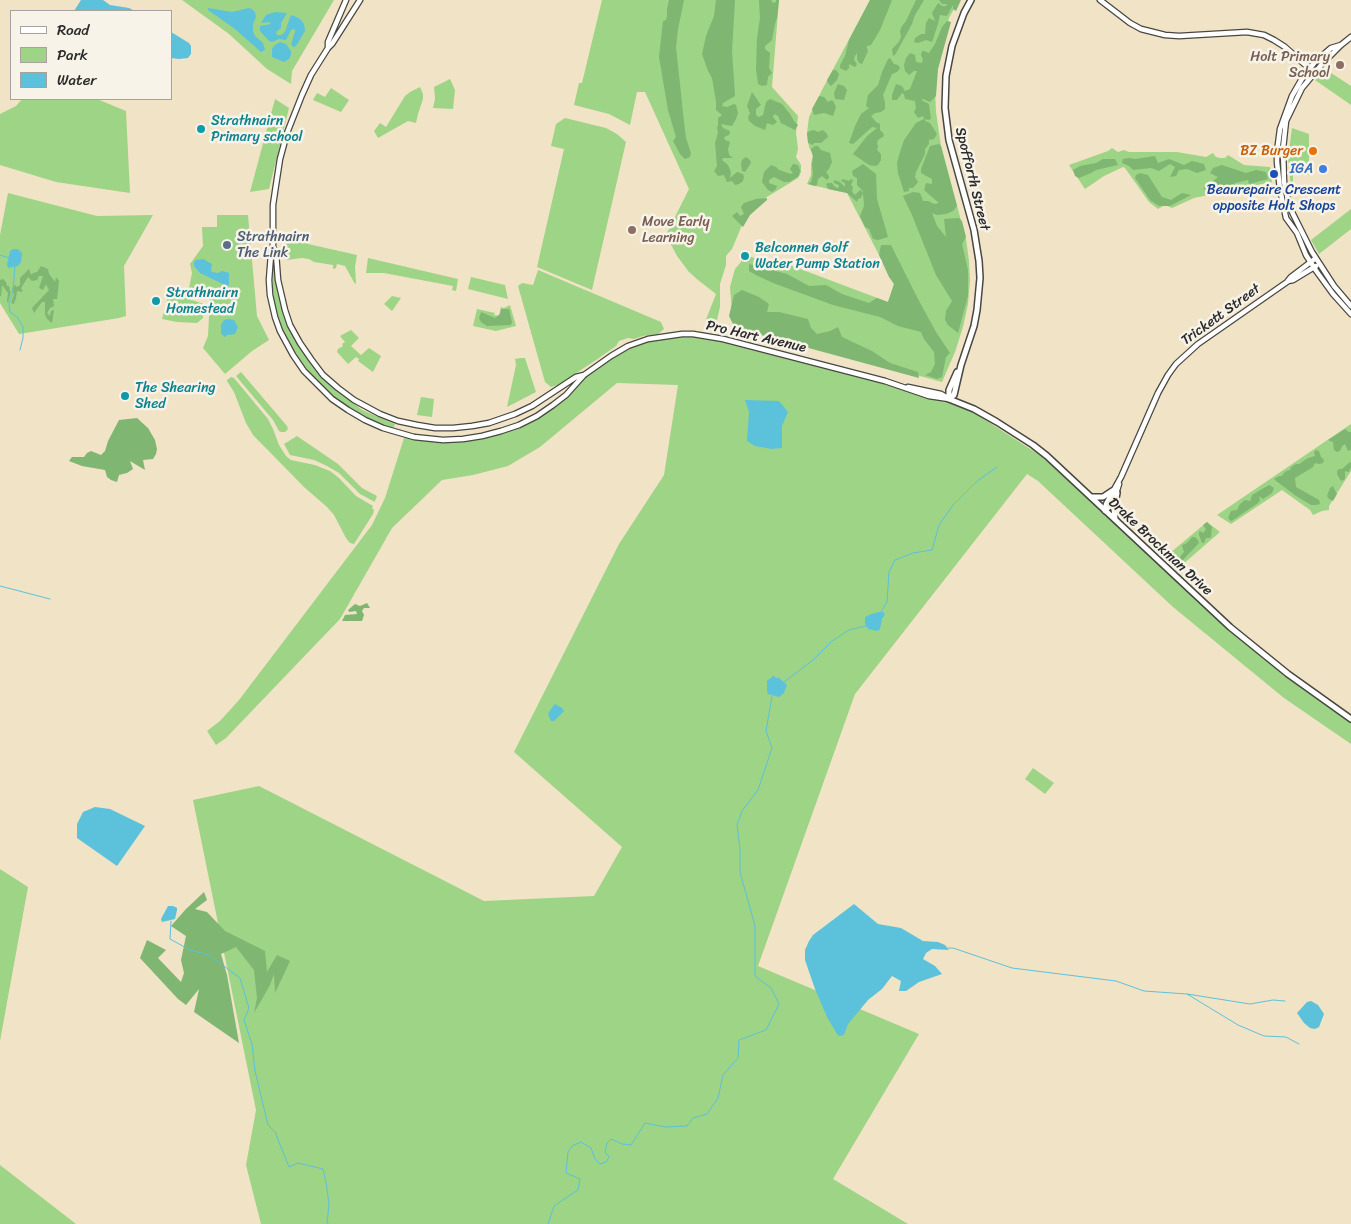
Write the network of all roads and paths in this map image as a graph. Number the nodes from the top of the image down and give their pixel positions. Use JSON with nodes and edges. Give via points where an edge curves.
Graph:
{"nodes":[{"id":1,"x":346,"y":0,"type":"edge"},
{"id":2,"x":360,"y":0,"type":"edge"},
{"id":3,"x":971,"y":0,"type":"edge"},
{"id":4,"x":1100,"y":0,"type":"edge"},
{"id":5,"x":1351,"y":37,"type":"edge"},
{"id":6,"x":1341,"y":45,"type":"junction"},
{"id":7,"x":328,"y":48,"type":"junction"},
{"id":8,"x":1309,"y":68,"type":"junction"},
{"id":9,"x":1314,"y":72,"type":"junction"},
{"id":10,"x":273,"y":247,"type":"junction"},
{"id":11,"x":1316,"y":258,"type":"junction"},
{"id":12,"x":1311,"y":262,"type":"junction"},
{"id":13,"x":1320,"y":264,"type":"junction"},
{"id":14,"x":1314,"y":267,"type":"junction"},
{"id":15,"x":1287,"y":282,"type":"junction"},
{"id":16,"x":1351,"y":306,"type":"edge"},
{"id":17,"x":1351,"y":314,"type":"edge"},
{"id":18,"x":584,"y":375,"type":"junction"},
{"id":19,"x":949,"y":399,"type":"junction"},
{"id":20,"x":1114,"y":492,"type":"junction"},
{"id":21,"x":1090,"y":497,"type":"junction"},
{"id":22,"x":1105,"y":511,"type":"junction"},
{"id":23,"x":1116,"y":521,"type":"junction"},
{"id":24,"x":1351,"y":719,"type":"edge"}],
"edges":[{"from":1,"to":7,"type":"street","name":"Pro Hart Avenue"},
{"from":2,"to":7,"type":"street","name":"Pro Hart Avenue"},
{"from":3,"to":19,"type":"main road","name":"Spofforth Street","via":[[952,46],[946,76],[945,108],[949,140],[974,230],[980,278],[974,326],[948,392]]},
{"from":4,"to":8,"type":"street","via":[[1130,23],[1165,35],[1247,32],[1264,35],[1285,47]]},
{"from":5,"to":6,"type":"street"},
{"from":6,"to":8,"type":"street","via":[[1324,53]]},
{"from":6,"to":9,"type":"street"},
{"from":7,"to":10,"type":"street","name":"Pro Hart Avenue","via":[[311,75],[287,133],[276,185]]},
{"from":8,"to":9,"type":"street"},
{"from":8,"to":12,"type":"street","via":[[1287,108],[1277,152],[1286,218]]},
{"from":9,"to":11,"type":"street","via":[[1286,121],[1283,149],[1284,182],[1289,204]]},
{"from":10,"to":18,"type":"street","name":"Pro Hart Avenue","via":[[285,310],[310,359],[338,388],[380,414],[435,428],[490,423],[532,406]]},
{"from":10,"to":18,"type":"street","name":"Pro Hart Avenue","via":[[269,280],[273,310],[293,354],[304,371],[332,399],[383,428],[414,437],[443,440],[492,434],[519,425],[553,406]]},
{"from":11,"to":12,"type":"street","name":"Trickett Street"},
{"from":11,"to":13,"type":"street"},
{"from":12,"to":14,"type":"street"},
{"from":12,"to":15,"type":"street","name":"Trickett Street"},
{"from":13,"to":14,"type":"street","name":"Trickett Street"},
{"from":13,"to":16,"type":"street"},
{"from":14,"to":15,"type":"street","name":"Trickett Street"},
{"from":14,"to":17,"type":"street"},
{"from":15,"to":20,"type":"street","name":"Trickett Street","via":[[1198,344],[1176,364],[1158,393]]},
{"from":18,"to":19,"type":"street","name":"Pro Hart Avenue","via":[[628,346],[660,336],[693,334],[723,338]]},
{"from":19,"to":21,"type":"main road","name":"Drake Brockman Drive","via":[[974,409],[1024,439]]},
{"from":20,"to":21,"type":"main road","via":[[1103,497]]},
{"from":20,"to":22,"type":"street","name":"Trickett Street"},
{"from":20,"to":23,"type":"main road"},
{"from":21,"to":22,"type":"main road","name":"Drake Brockman Drive"},
{"from":22,"to":23,"type":"main road","name":"Drake Brockman Drive"},
{"from":23,"to":24,"type":"main road","name":"Drake Brockman Drive","via":[[1230,627]]}]}
